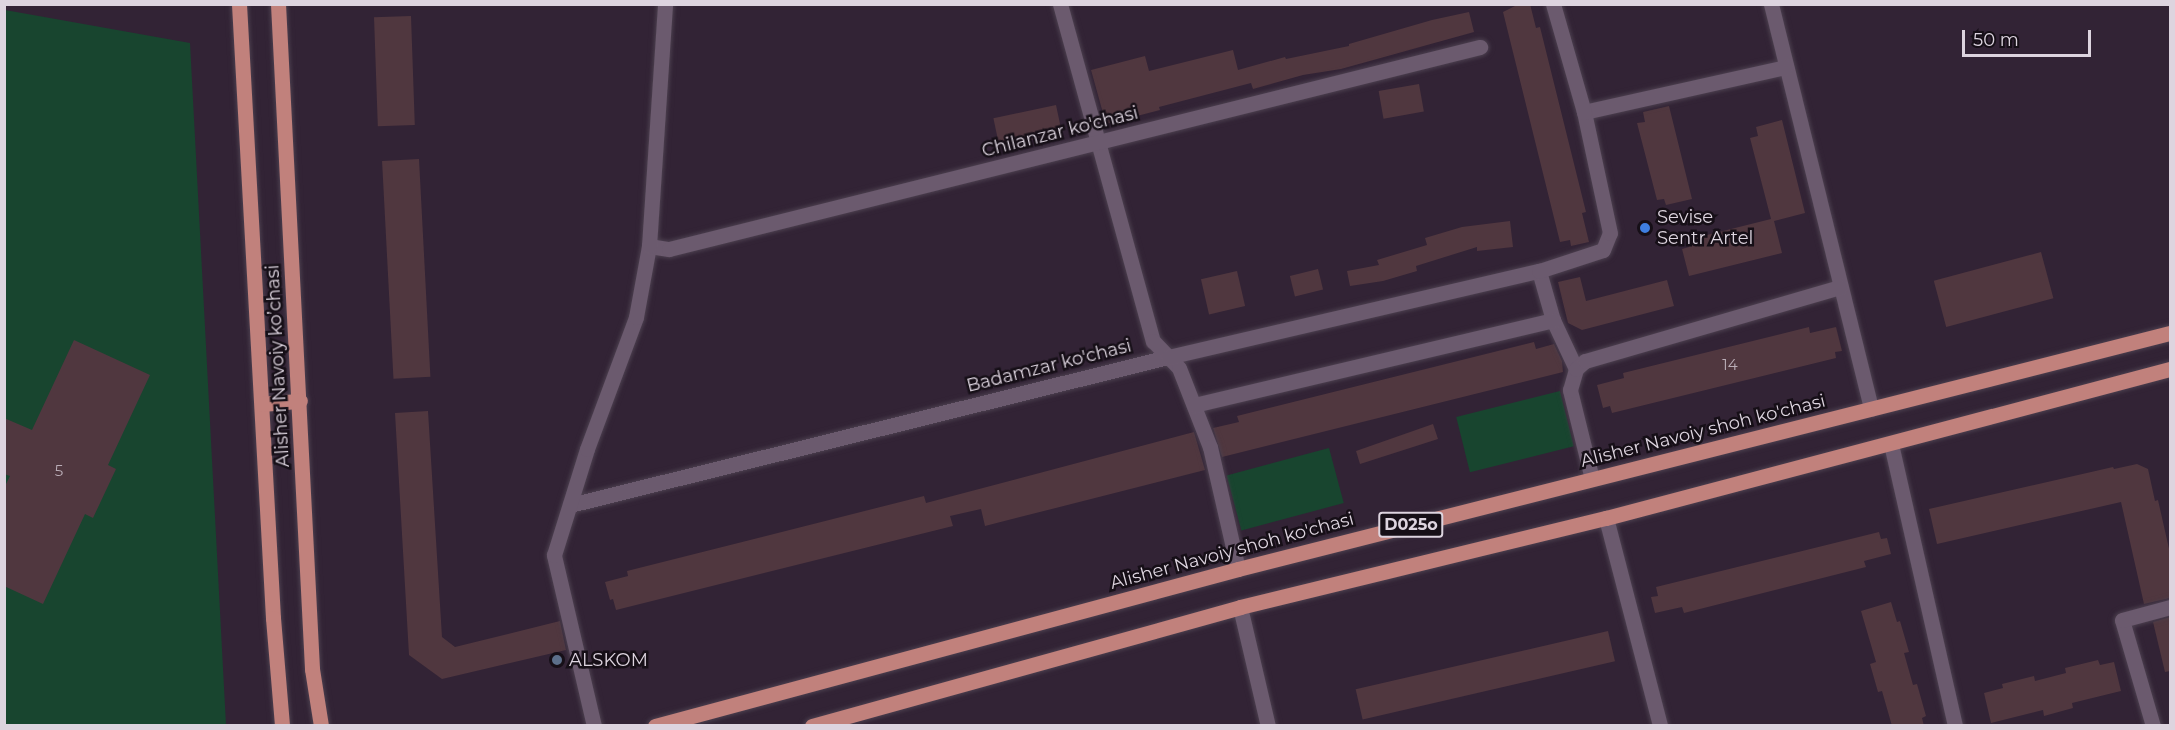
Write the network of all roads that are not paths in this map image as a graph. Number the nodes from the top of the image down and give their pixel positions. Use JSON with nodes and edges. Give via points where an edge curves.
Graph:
{"nodes":[{"id":1,"x":239,"y":4,"type":"edge"},
{"id":2,"x":279,"y":4,"type":"edge"},
{"id":3,"x":665,"y":4,"type":"edge"},
{"id":4,"x":1060,"y":4,"type":"edge"},
{"id":5,"x":1553,"y":4,"type":"edge"},
{"id":6,"x":1771,"y":4,"type":"edge"},
{"id":7,"x":1480,"y":47,"type":"dead end"},
{"id":8,"x":1786,"y":67,"type":"junction"},
{"id":9,"x":1584,"y":112,"type":"junction"},
{"id":10,"x":1096,"y":143,"type":"junction"},
{"id":11,"x":649,"y":246,"type":"junction"},
{"id":12,"x":1539,"y":271,"type":"junction"},
{"id":13,"x":1840,"y":287,"type":"junction"},
{"id":14,"x":1553,"y":320,"type":"junction"},
{"id":15,"x":2170,"y":333,"type":"edge"},
{"id":16,"x":1168,"y":357,"type":"junction"},
{"id":17,"x":1576,"y":369,"type":"junction"},
{"id":18,"x":2170,"y":369,"type":"edge"},
{"id":19,"x":300,"y":401,"type":"junction"},
{"id":20,"x":262,"y":404,"type":"junction"},
{"id":21,"x":1194,"y":405,"type":"junction"},
{"id":22,"x":1871,"y":409,"type":"junction"},
{"id":23,"x":1891,"y":444,"type":"junction"},
{"id":24,"x":1592,"y":479,"type":"junction"},
{"id":25,"x":570,"y":505,"type":"junction"},
{"id":26,"x":1606,"y":518,"type":"junction"},
{"id":27,"x":1238,"y":569,"type":"junction"},
{"id":28,"x":1240,"y":608,"type":"junction"},
{"id":29,"x":2170,"y":608,"type":"edge"},
{"id":30,"x":282,"y":726,"type":"edge"},
{"id":31,"x":321,"y":726,"type":"edge"},
{"id":32,"x":594,"y":726,"type":"edge"},
{"id":33,"x":655,"y":726,"type":"edge"},
{"id":34,"x":812,"y":726,"type":"edge"},
{"id":35,"x":1268,"y":726,"type":"edge"},
{"id":36,"x":1660,"y":726,"type":"edge"},
{"id":37,"x":1955,"y":726,"type":"edge"},
{"id":38,"x":2153,"y":726,"type":"edge"}],
"edges":[{"from":1,"to":20,"type":"main road","name":"Alisher Navoiy ko’chasi"},
{"from":2,"to":19,"type":"main road","name":"Alisher Navoiy ko’chasi"},
{"from":3,"to":11,"type":"street"},
{"from":4,"to":10,"type":"street"},
{"from":5,"to":9,"type":"street","name":"Badamzar ko'chasi"},
{"from":6,"to":8,"type":"street"},
{"from":7,"to":10,"type":"street","name":"Chilanzar ko'chasi"},
{"from":8,"to":9,"type":"street"},
{"from":8,"to":13,"type":"street"},
{"from":9,"to":12,"type":"street","name":"Badamzar ko'chasi","via":[[1610,233],[1603,250]]},
{"from":10,"to":11,"type":"street","name":"Chilanzar ko'chasi","via":[[669,249]]},
{"from":10,"to":16,"type":"street","via":[[1153,341]]},
{"from":11,"to":25,"type":"street","via":[[636,316]]},
{"from":12,"to":14,"type":"street"},
{"from":12,"to":16,"type":"street","name":"Badamzar ko'chasi"},
{"from":13,"to":17,"type":"street","via":[[1585,361]]},
{"from":13,"to":22,"type":"street"},
{"from":14,"to":17,"type":"street"},
{"from":14,"to":21,"type":"street"},
{"from":15,"to":22,"type":"main road","name":"Alisher Navoiy shoh ko'chasi","number":"D025o"},
{"from":16,"to":21,"type":"street","via":[[1179,368]]},
{"from":16,"to":25,"type":"street","name":"Badamzar ko'chasi"},
{"from":17,"to":24,"type":"street","via":[[1570,390]]},
{"from":18,"to":23,"type":"main road","number":"D025o"},
{"from":19,"to":20,"type":"main road"},
{"from":19,"to":31,"type":"main road","name":"Alisher Navoiy ko’chasi","via":[[312,669]]},
{"from":20,"to":30,"type":"main road","name":"Alisher Navoiy ko’chasi"},
{"from":21,"to":27,"type":"street","via":[[1210,447]]},
{"from":22,"to":24,"type":"main road","name":"Alisher Navoiy shoh ko'chasi","number":"D025o"},
{"from":23,"to":26,"type":"main road","number":"D025o"},
{"from":23,"to":37,"type":"street"},
{"from":24,"to":27,"type":"main road","name":"Alisher Navoiy shoh ko'chasi","number":"D025o"},
{"from":25,"to":32,"type":"street","via":[[554,555]]},
{"from":26,"to":28,"type":"main road","number":"D025o"},
{"from":26,"to":36,"type":"street"},
{"from":27,"to":33,"type":"main road","name":"Alisher Navoiy shoh ko'chasi","number":"D025o"},
{"from":28,"to":34,"type":"main road","number":"D025o"},
{"from":28,"to":35,"type":"street"},
{"from":29,"to":38,"type":"street","via":[[2122,620]]}]}
